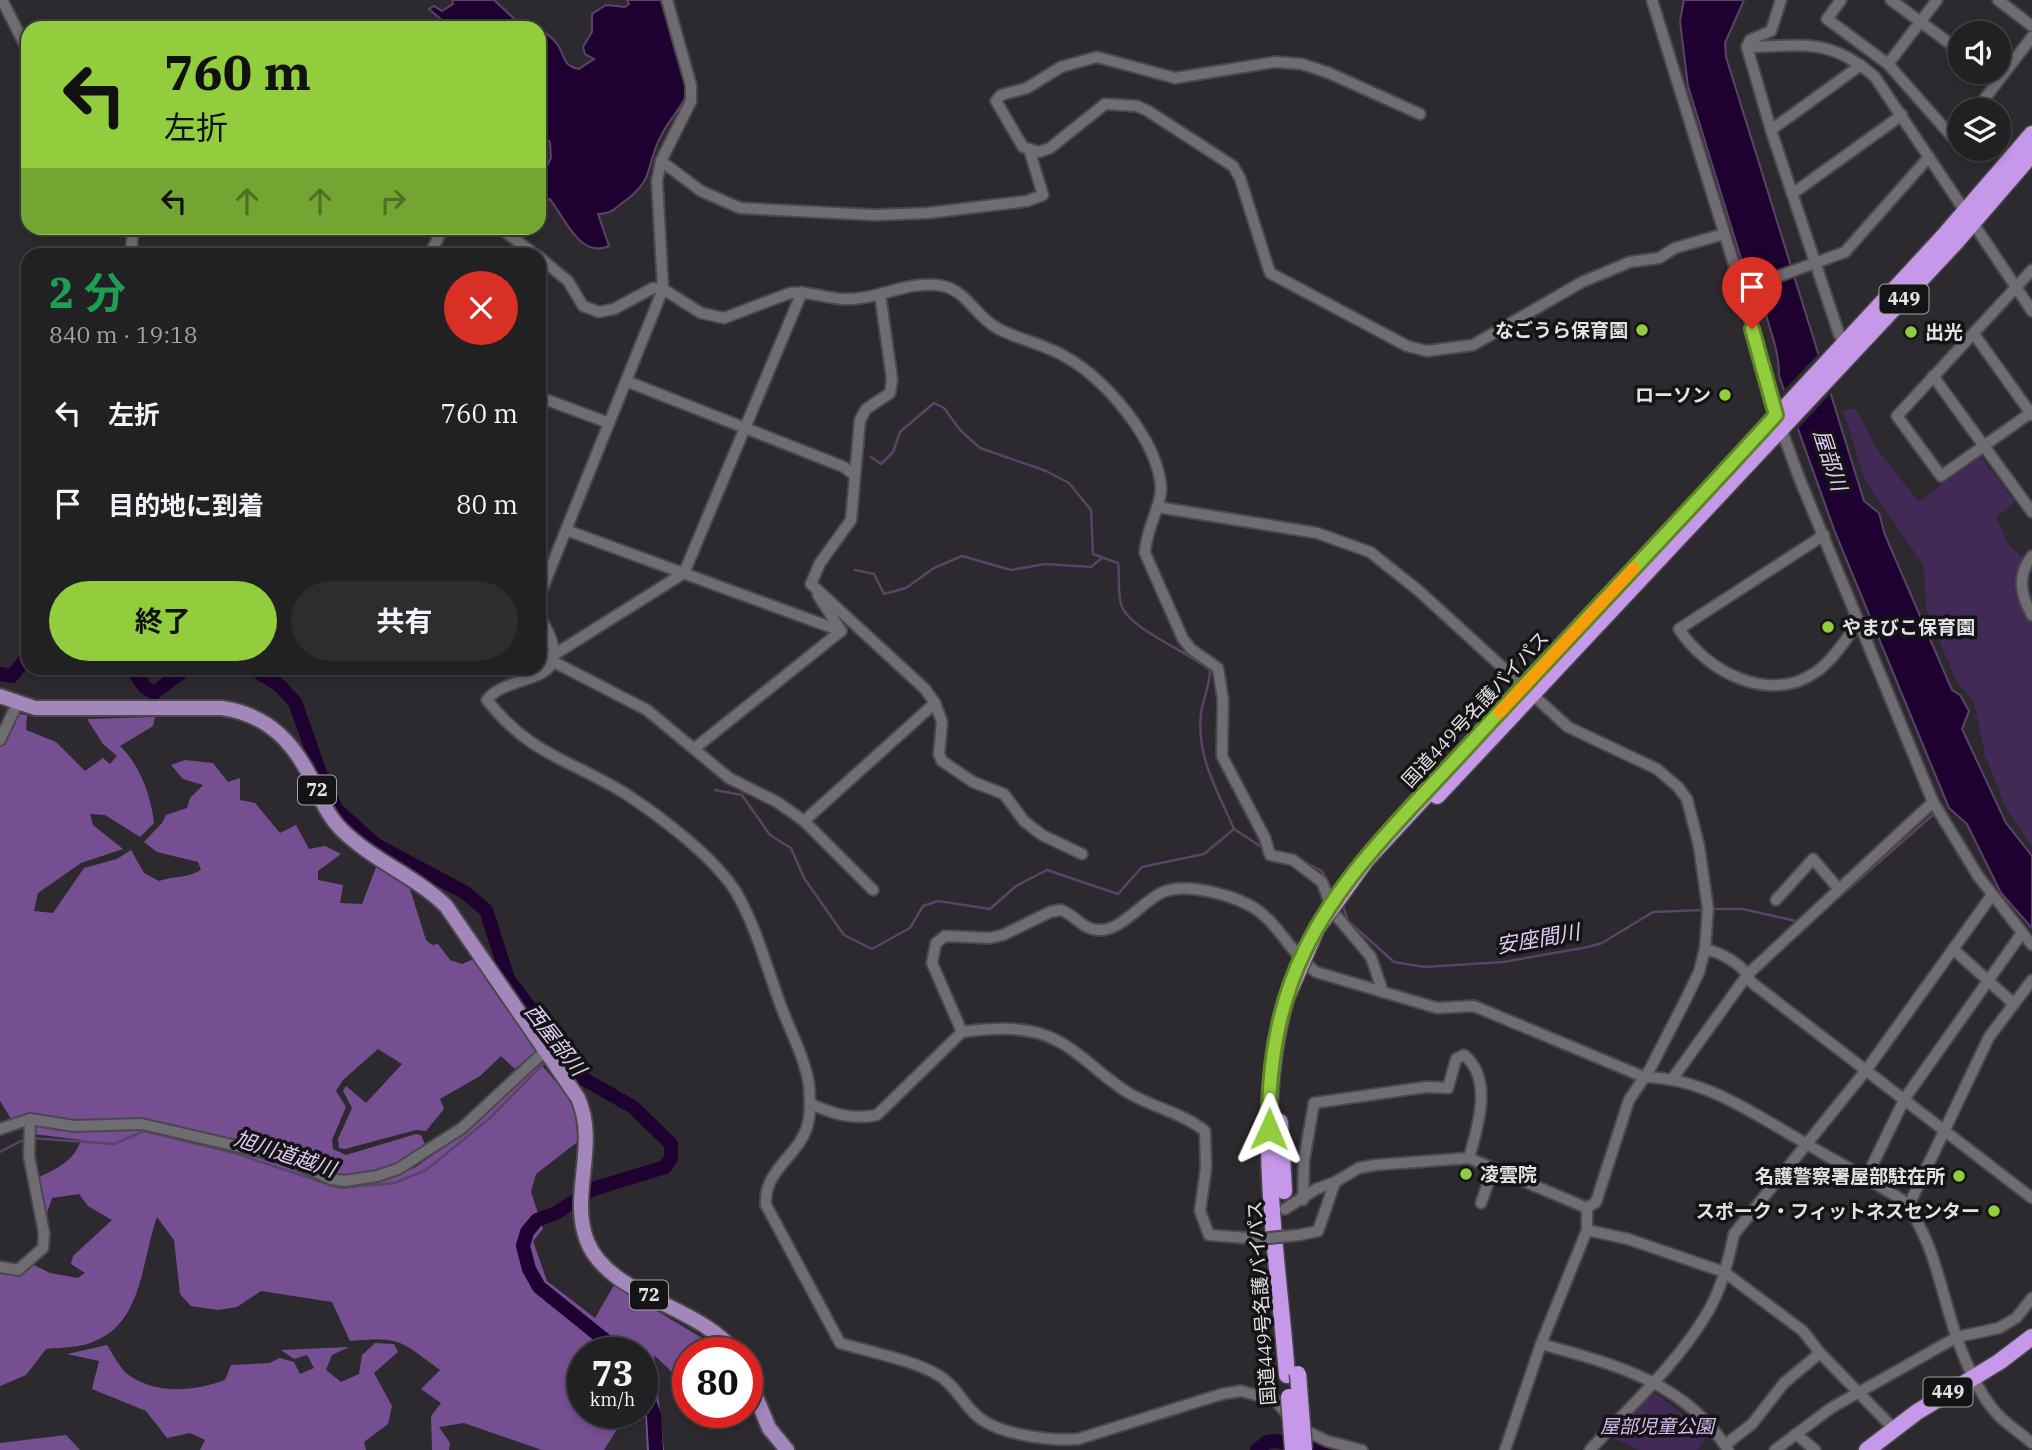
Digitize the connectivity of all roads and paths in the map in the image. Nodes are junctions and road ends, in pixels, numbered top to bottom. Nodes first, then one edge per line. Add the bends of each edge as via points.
1 (2, 0) edge
2 (667, 0) edge
3 (1652, 0) edge
4 (1782, 0) edge
5 (1841, 0) edge
6 (1891, 0) edge
7 (1937, 0) edge
8 (1998, 0) edge
9 (1920, 21) junction
10 (2032, 26) edge
11 (21, 37) edge
12 (2032, 37) edge
13 (1948, 42) edge
14 (1747, 47) junction
15 (1888, 64) junction
16 (2011, 64) edge
17 (1861, 65) junction
18 (1996, 84) edge
19 (1985, 98) edge
20 (1420, 114) dead end
21 (1902, 115) junction
22 (1770, 130) junction
23 (1948, 132) edge
24 (2032, 134) edge
25 (1029, 149) junction
26 (2032, 154) edge
27 (1929, 158) junction
28 (661, 161) junction
29 (1792, 194) junction
30 (1969, 219) junction
31 (1724, 234) junction
32 (509, 235) edge
33 (524, 248) edge
34 (1816, 264) junction
35 (546, 265) edge
36 (2032, 270) edge
37 (2015, 286) junction
38 (1741, 287) junction
39 (663, 289) junction
40 (802, 292) junction
41 (880, 294) junction
42 (2032, 311) edge
43 (1973, 334) junction
44 (1844, 342) junction
45 (1832, 365) junction
46 (1933, 376) junction
47 (626, 381) junction
48 (546, 400) edge
49 (2031, 413) edge
50 (1783, 418) junction
51 (609, 423) junction
52 (745, 428) junction
53 (1985, 447) junction
54 (853, 474) junction
55 (1157, 507) junction
56 (2032, 512) edge
57 (566, 530) junction
58 (1824, 535) junction
59 (2032, 556) edge
60 (684, 573) junction
61 (546, 580) edge
62 (811, 583) junction
63 (2032, 615) edge
64 (1861, 624) junction
65 (546, 632) edge
66 (841, 632) junction
67 (552, 658) junction
68 (546, 671) edge
69 (540, 675) edge
70 (1528, 691) junction
71 (0, 696) edge
72 (935, 703) junction
73 (17, 704) junction
74 (0, 740) edge
75 (695, 748) junction
76 (1934, 802) junction
77 (804, 821) junction
78 (1082, 855) dead end
79 (1838, 888) junction
80 (873, 890) dead end
81 (1992, 895) junction
82 (1776, 900) dead end
83 (2022, 933) junction
84 (2032, 945) edge
85 (1705, 949) junction
86 (1953, 950) junction
87 (1748, 974) junction
88 (2032, 980) edge
89 (1989, 981) junction
90 (1383, 992) junction
91 (1291, 1001) junction
92 (2014, 1004) junction
93 (961, 1032) junction
94 (550, 1056) junction
95 (1867, 1069) junction
96 (1644, 1077) junction
97 (1673, 1078) junction
98 (1905, 1098) junction
99 (811, 1104) junction
100 (30, 1119) junction
101 (0, 1129) edge
102 (1946, 1130) junction
103 (1808, 1145) junction
104 (1469, 1158) junction
105 (1493, 1169) junction
106 (1866, 1178) junction
107 (1335, 1182) junction
108 (2032, 1198) edge
109 (1303, 1200) junction
110 (1481, 1203) dead end
111 (1908, 1207) junction
112 (1587, 1208) junction
113 (1285, 1209) junction
114 (1587, 1230) junction
115 (0, 1267) edge
116 (1724, 1272) junction
117 (2032, 1298) edge
118 (716, 1337) edge
119 (1957, 1337) junction
120 (2032, 1337) edge
121 (1541, 1344) junction
122 (1820, 1353) junction
123 (1293, 1374) junction
124 (1975, 1377) junction
125 (1654, 1380) junction
126 (1858, 1393) junction
127 (763, 1414) edge
128 (1894, 1429) junction
129 (1796, 1434) junction
130 (2032, 1443) edge
131 (1726, 1448) edge
132 (787, 1450) edge
133 (1293, 1450) edge
134 (1304, 1450) edge
135 (1363, 1450) edge
136 (1505, 1450) edge
137 (1590, 1450) edge
138 (1775, 1450) edge
139 (1815, 1450) edge
140 (1867, 1450) edge

1 - 11 street
2 - 28 street via 691,101
3 - 31 street
4 - 14 street via 1771,31 1750,40
5 - 15 street via 1827,19
6 - 9 street
7 - 9 street
8 - 10 street
9 - 13 street
9 - 15 street
12 - 16 street
14 - 17 street via 1834,49
14 - 22 street
15 - 23 street
17 - 21 street
17 - 22 street
18 - 19 street
20 - 25 street via 1303,64 1275,62 1175,78 1097,57 1061,67 996,100 1013,132
21 - 27 street
21 - 29 street
22 - 29 street
24 - 30 highway, 国道449号名護バイパス / 449
25 - 28 street via 1042,195 1027,201 928,213 875,215 740,208 701,191
25 - 31 street via 1049,148 1105,104 1148,111 1233,166 1270,273 1407,346 1427,351 1473,345 1582,282 1630,262 1659,258 1675,248
26 - 30 highway, 国道449号名護バイパス / 449
27 - 30 street
27 - 34 street via 1845,252
28 - 39 street via 657,181
29 - 34 street
30 - 37 street
30 - 44 highway, 国道449号名護バイパス / 449
30 - 45 highway, 国道449号名護バイパス / 449
31 - 38 street
32 - 33 street
34 - 38 street
34 - 44 street
35 - 39 street via 568,281 589,310 614,309 653,288
36 - 37 street
37 - 42 street
37 - 43 street
38 - 50 street
39 - 40 street via 701,313 724,318
39 - 47 street
40 - 41 street via 844,299
40 - 52 street
41 - 54 street via 890,393 866,409 860,420
41 - 55 street via 916,285 944,286 964,297 996,328 1066,356 1092,375 1131,418 1149,450 1161,484
43 - 46 street
43 - 49 street
44 - 45 highway, 国道449号名護バイパス / 449
45 - 50 highway, 国道449号名護バイパス / 449
46 - 53 street
46 - 53 street via 1897,416 1941,477
47 - 51 street
47 - 52 street
48 - 51 street
49 - 53 street
50 - 58 street
50 - 70 highway, 国道449号名護バイパス / 449
51 - 57 street
52 - 54 street
52 - 60 street
53 - 56 street
54 - 62 street via 851,520
55 - 70 street via 1317,533 1370,552
55 - 90 street via 1144,554 1183,639 1217,668 1223,699 1222,756 1234,784 1270,855 1293,860 1322,882 1334,913 1371,957
57 - 60 street
57 - 61 street
58 - 64 street
58 - 64 street via 1679,629 1692,649 1709,662 1749,681 1782,685 1817,671
59 - 63 street via 2021,578
60 - 66 street
60 - 67 street
62 - 66 street
62 - 72 street
64 - 76 street
65 - 67 street
66 - 75 street
67 - 68 street
67 - 75 street via 647,710
69 - 99 street via 494,692 487,700 515,733 627,795 726,879 744,908 801,1059
70 - 85 street via 1575,732 1657,769 1687,799 1708,909
70 - 91 highway, 国道449号名護バイパス / 449 via 1371,862 1327,931
71 - 73 main road, 72
72 - 77 street
72 - 78 street via 942,722 942,761 974,782 1004,794 1024,821
73 - 74 street
73 - 94 main road, 72 via 52,709 222,708 267,722 292,745 340,829 446,906
75 - 77 street via 729,778
76 - 79 street
76 - 81 street
77 - 80 street
79 - 82 street via 1813,859
79 - 87 street
81 - 83 street
81 - 86 street
83 - 84 street
83 - 89 street
85 - 87 street via 1720,953
85 - 96 street via 1690,992
86 - 89 street
86 - 95 street
87 - 95 street via 1751,982
87 - 97 street
88 - 92 street
89 - 92 street
89 - 98 street
90 - 93 street via 1316,972 1302,962 1270,920 1243,902 1172,889 1100,931 1087,928 1061,910 990,938 946,936 936,943 932,963
90 - 96 street via 1437,1008 1474,1006
91 - 113 highway, 国道449号名護バイパス / 449 via 1279,1094
91 - 123 highway, 国道449号名護バイパス / 449 via 1275,1044 1269,1109
92 - 102 street via 1989,1037
93 - 99 street via 877,1115 860,1119
93 - 107 street, bridge via 1014,1029 1058,1041 1128,1093 1205,1131 1200,1211 1209,1235 1259,1239 1318,1231
94 - 100 street via 519,1073 486,1108 398,1169 345,1181 279,1156 142,1124 74,1126
94 - 118 main road, 72 via 578,1098 585,1120 586,1241 606,1267
95 - 98 street
95 - 103 street
96 - 97 street
96 - 112 street via 1629,1100 1596,1202
97 - 103 street via 1697,1085
98 - 102 street
98 - 106 street
99 - 135 street via 807,1128 769,1183 766,1205 840,1343 935,1373 987,1423 1027,1436 1078,1439 1241,1391 1275,1400 1298,1427 1327,1441
100 - 101 street
100 - 115 street via 43,1248 19,1270
102 - 108 street
102 - 111 street
103 - 106 street
103 - 116 street via 1734,1234
104 - 105 street
104 - 107 street via 1375,1165
104 - 109 street via 1482,1102 1464,1055 1456,1059 1448,1088 1314,1103 1304,1160
105 - 110 street
105 - 112 street
106 - 111 street
107 - 109 street
109 - 113 street
111 - 119 street via 1931,1252
112 - 114 street
113 - 123 highway, 国道449号名護バイパス / 449
114 - 116 street
114 - 121 street
116 - 122 street via 1803,1331
116 - 125 street via 1706,1315
117 - 119 street via 2016,1318 1999,1328
119 - 124 street
119 - 126 street
120 - 124 highway, 449
121 - 125 street
121 - 136 street
122 - 126 street
122 - 131 street via 1784,1383
123 - 133 highway, 国道449号名護バイパス / 449, bridge
123 - 134 highway, 国道449号名護バイパス / 449, bridge
124 - 128 highway, 449
124 - 130 street via 2000,1415
125 - 131 street via 1714,1431
125 - 137 street
126 - 128 street
126 - 129 street
127 - 132 main road
128 - 140 highway, 449
129 - 138 street
129 - 139 street

